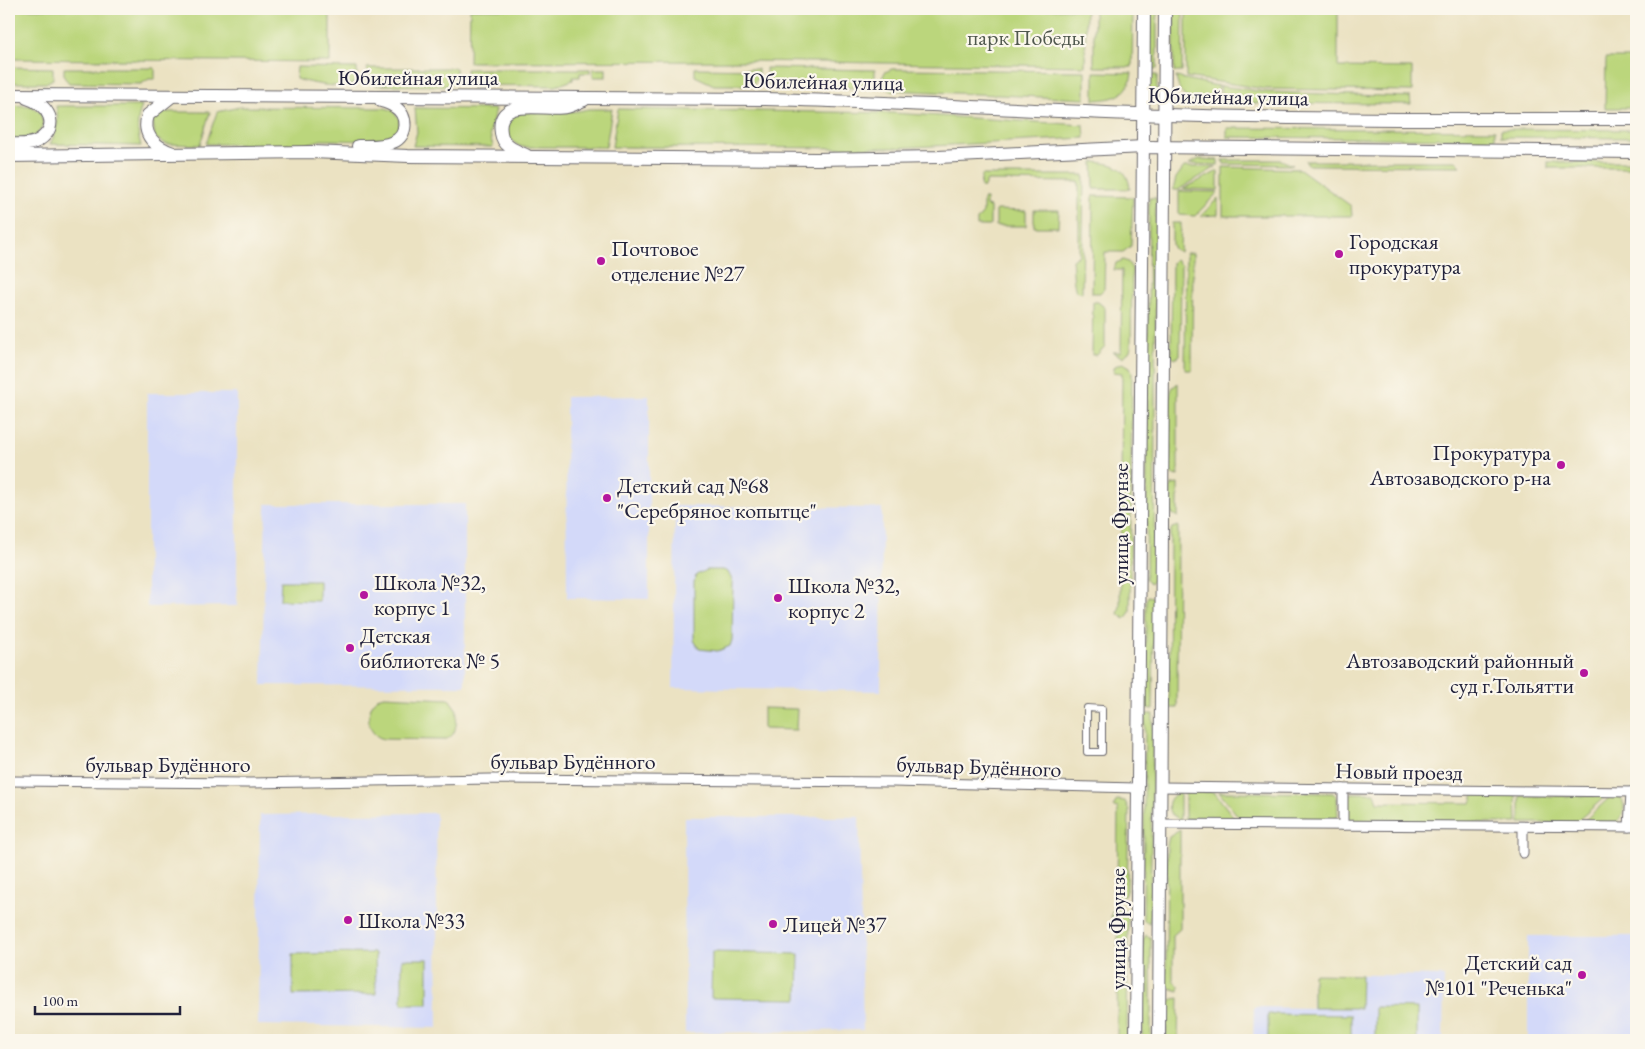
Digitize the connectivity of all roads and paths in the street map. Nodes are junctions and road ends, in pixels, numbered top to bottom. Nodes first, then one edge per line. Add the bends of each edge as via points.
1 (1144, 9) edge
2 (1166, 9) edge
3 (11, 95) edge
4 (172, 96) junction
5 (591, 97) junction
6 (375, 98) junction
7 (1143, 114) junction
8 (1165, 115) junction
9 (1636, 120) edge
10 (9, 144) edge
11 (1144, 147) junction
12 (1164, 148) junction
13 (312, 152) junction
14 (1636, 152) edge
15 (179, 155) junction
16 (9, 156) edge
17 (529, 157) junction
18 (1140, 591) junction
19 (1161, 592) junction
20 (1102, 709) joint
21 (9, 782) edge
22 (1160, 787) junction
23 (1137, 788) junction
24 (1343, 789) junction
25 (1633, 792) edge
26 (1160, 824) junction
27 (1343, 825) junction
28 (1523, 826) junction
29 (1633, 827) edge
30 (1523, 853) dead end
31 (1137, 927) junction
32 (1160, 927) junction
33 (1136, 1040) edge
34 (1159, 1040) edge

1 - 7 main road, улица Фрунзе
2 - 8 main road, улица Фрунзе
3 - 4 main road, Юбилейная улица
3 - 10 main road via 44,105 50,115 50,125 40,140 30,144
4 - 6 main road, Юбилейная улица
4 - 15 main road via 148,115 146,128 153,143
5 - 6 main road, Юбилейная улица
5 - 7 main road, Юбилейная улица via 879,101
5 - 17 main road via 566,107 515,107 505,114 501,122 502,139
6 - 13 main road via 396,107 402,114 405,126 400,138 385,145 333,146
7 - 8 main road, Юбилейная улица
7 - 11 main road, улица Фрунзе
8 - 9 main road, Юбилейная улица
8 - 12 main road, улица Фрунзе
11 - 12 main road
11 - 17 main road via 816,159
11 - 18 main road, улица Фрунзе
12 - 14 main road
12 - 19 main road, улица Фрунзе
13 - 15 main road
13 - 17 main road
15 - 16 main road
18 - 19 main road
18 - 23 main road, улица Фрунзе
19 - 22 main road, улица Фрунзе
20 - 20 street via 1087,708 1087,752 1102,752
21 - 23 street, бульвар Будённого via 491,779
22 - 24 street, Новый проезд
22 - 26 main road, улица Фрунзе
23 - 31 main road, улица Фрунзе
24 - 25 street, Новый проезд
24 - 27 street
25 - 29 street
26 - 27 street
26 - 32 main road, улица Фрунзе
27 - 28 street
28 - 29 street
28 - 30 street
31 - 32 main road
31 - 33 main road, улица Фрунзе
32 - 34 main road, улица Фрунзе

